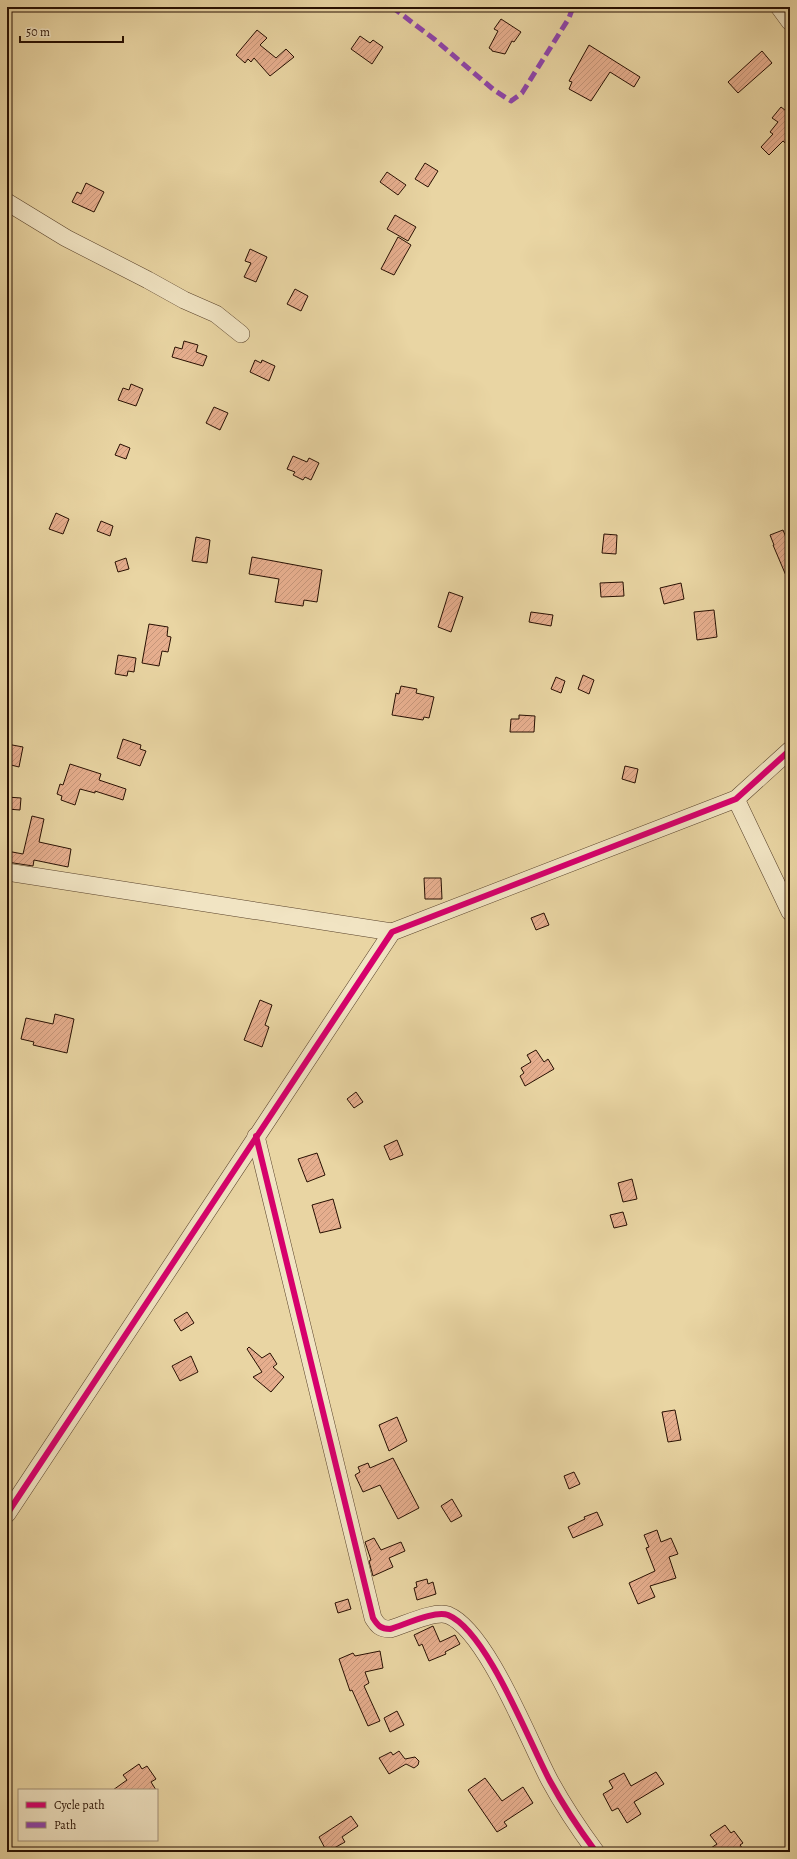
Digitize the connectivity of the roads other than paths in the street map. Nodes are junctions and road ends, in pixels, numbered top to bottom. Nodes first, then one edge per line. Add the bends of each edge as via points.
1 (779, 7) edge
2 (790, 22) edge
3 (7, 202) edge
4 (241, 334) dead end
5 (790, 750) edge
6 (736, 799) junction
7 (7, 872) edge
8 (790, 912) edge
9 (392, 932) junction
10 (256, 1136) junction
11 (7, 1514) edge
12 (596, 1852) edge

1 - 2 street
3 - 4 street via 66,238 216,314
5 - 6 street
6 - 8 street
6 - 9 street
7 - 9 street
9 - 10 street
10 - 11 street
10 - 12 street via 374,1618 382,1629 390,1629 437,1614 447,1614 467,1628 502,1682 550,1781

